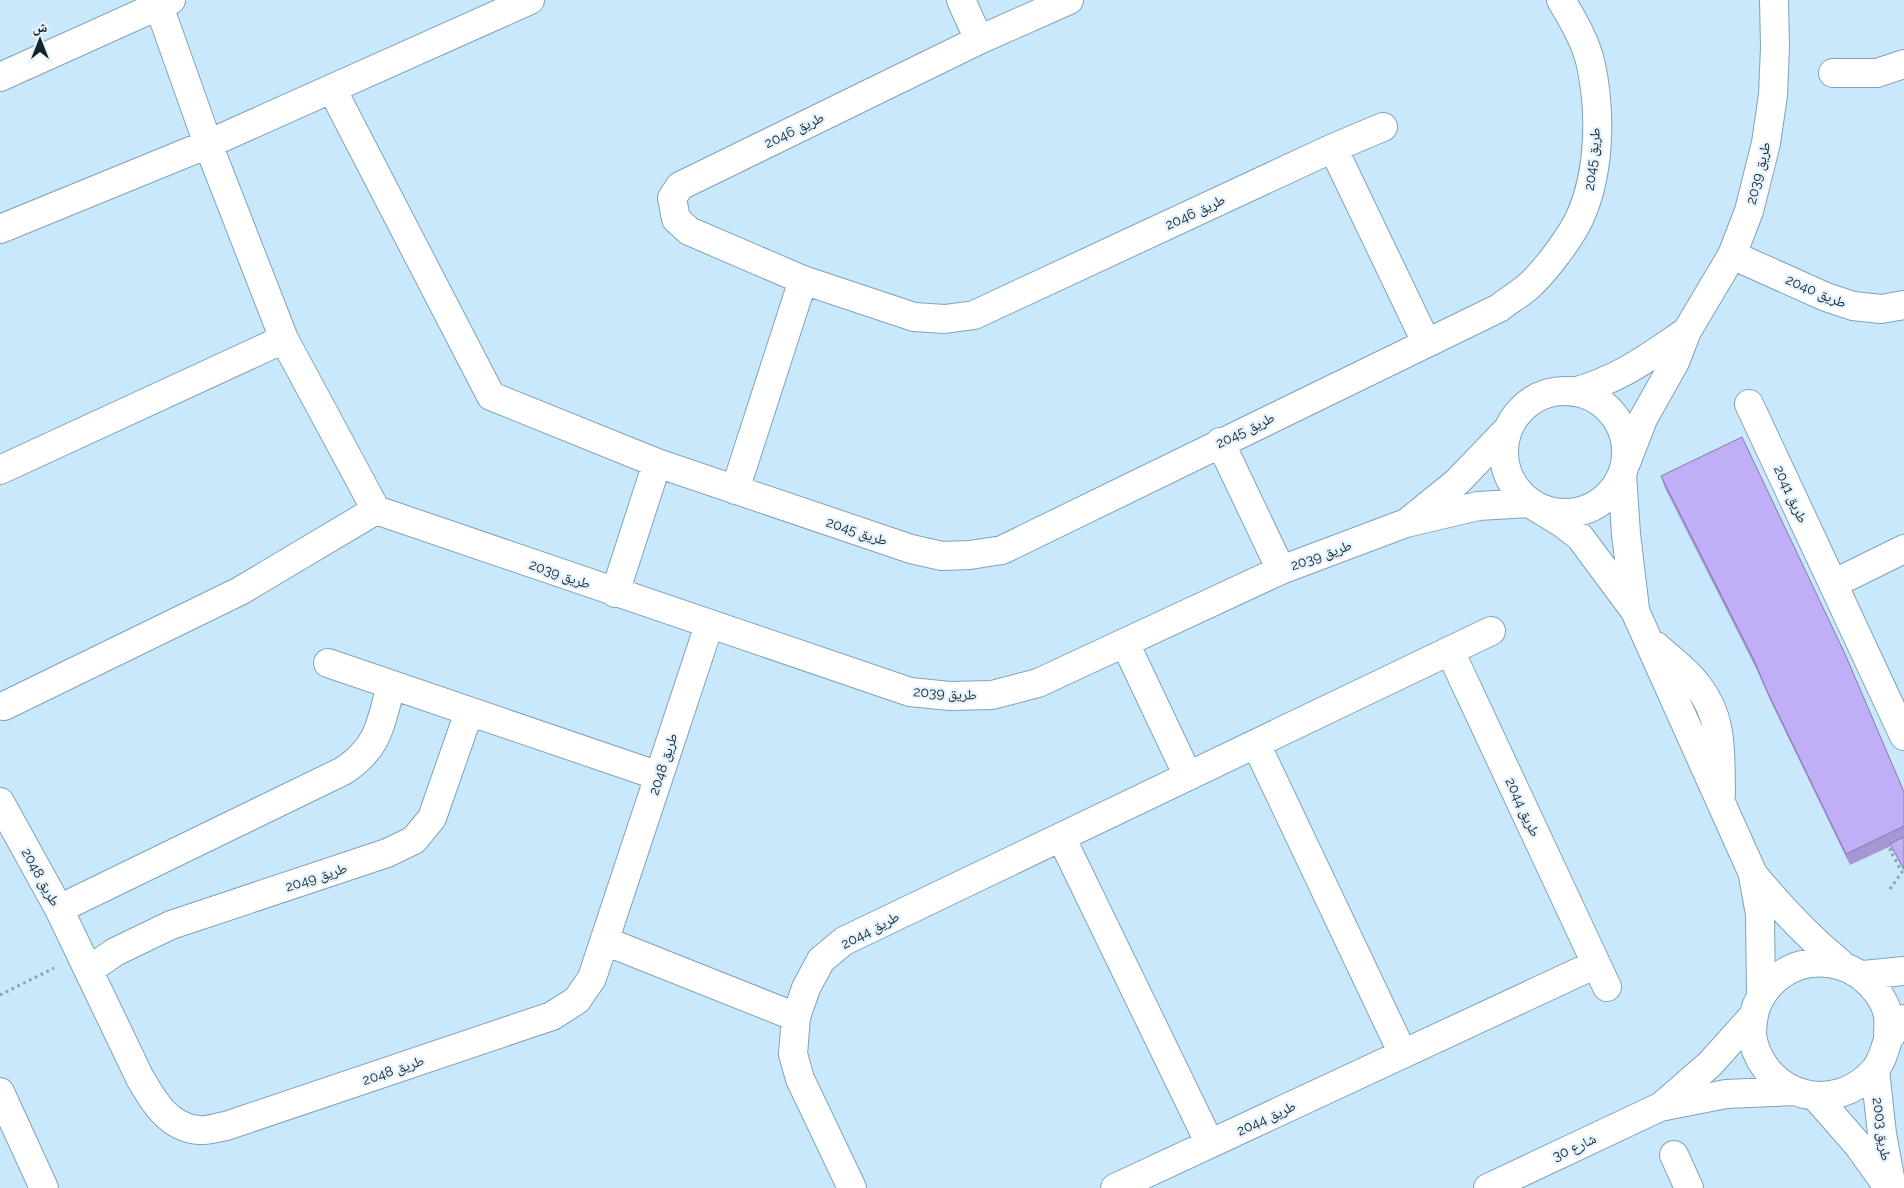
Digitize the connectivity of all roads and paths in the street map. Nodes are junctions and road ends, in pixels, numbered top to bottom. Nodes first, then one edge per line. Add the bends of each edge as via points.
1 (530, 0) edge
2 (961, 0) edge
3 (1069, 0) edge
4 (1561, 0) edge
5 (1774, 0) edge
6 (165, 3) edge
7 (979, 40) junction
8 (1904, 64) edge
9 (1834, 73) dead end
10 (0, 78) edge
11 (332, 89) junction
12 (1383, 126) dead end
13 (208, 144) junction
14 (1333, 148) junction
15 (0, 229) edge
16 (1732, 254) junction
17 (803, 280) junction
18 (1904, 305) edge
19 (1687, 331) junction
20 (284, 339) junction
21 (1426, 342) junction
22 (1574, 392) junction
23 (1749, 404) dead end
24 (1508, 429) junction
25 (1220, 442) junction
26 (657, 463) junction
27 (1624, 468) junction
28 (0, 470) edge
29 (735, 490) junction
30 (1529, 503) junction
31 (376, 510) junction
32 (1406, 524) junction
33 (1904, 549) edge
34 (1281, 570) junction
35 (1834, 584) junction
36 (615, 593) junction
37 (1635, 611) junction
38 (709, 625) junction
39 (1491, 631) dead end
40 (1125, 643) junction
41 (1450, 650) junction
42 (328, 663) dead end
43 (391, 685) junction
44 (4, 706) dead end
45 (469, 712) junction
46 (1904, 736) edge
47 (1256, 744) junction
48 (660, 776) junction
49 (1188, 776) junction
50 (0, 802) edge
51 (1062, 837) junction
52 (1897, 846) edge
53 (1753, 874) junction
54 (1903, 874) edge
55 (1890, 889) dead end
56 (59, 909) junction
57 (605, 941) junction
58 (85, 962) junction
59 (1851, 969) junction
60 (1904, 971) edge
61 (0, 995) edge
62 (1757, 1005) junction
63 (796, 1017) junction
64 (1896, 1029) edge
65 (1403, 1054) junction
66 (1875, 1070) junction
67 (0, 1092) edge
68 (1805, 1094) junction
69 (1660, 1107) junction
70 (9, 1134) edge
71 (1210, 1144) junction
72 (1674, 1156) dead end
73 (44, 1188) edge
74 (852, 1188) edge
75 (1115, 1188) edge
76 (1488, 1188) edge
77 (1689, 1188) edge
78 (1888, 1188) edge
79 (1892, 1188) edge

1 - 11 street
2 - 7 street
3 - 7 street, طريق 2046
4 - 21 street, طريق 2045 via 1575,22 1591,64 1596,101 1592,185 1581,216 1530,285 1499,308
5 - 16 street, طريق 2039 via 1776,47 1766,144 1749,211
6 - 10 street
6 - 13 street
7 - 17 street, طريق 2046 via 680,186 672,198 676,219 689,231
8 - 9 street via 1877,73
11 - 13 street
11 - 26 street, طريق 2045 via 491,396
12 - 14 street, طريق 2046
13 - 15 street
13 - 20 street
14 - 17 street, طريق 2046 via 974,315 945,319 914,317
14 - 21 street
16 - 18 street, طريق 2040 via 1852,306 1881,308
16 - 19 street, طريق 2039
17 - 29 street
19 - 22 street, طريق 2039 via 1621,375
19 - 27 street, طريق 2039 via 1675,362 1643,419
20 - 28 street
20 - 31 street
21 - 25 street, طريق 2045
22 - 24 street via 1546,394 1530,402
22 - 27 street via 1596,400 1610,410 1620,425 1626,441
23 - 35 street, طريق 2041
24 - 30 street via 1505,463 1510,480
24 - 32 street, طريق 2039 via 1457,482
25 - 29 street, طريق 2045 via 1002,550 970,555 942,556 911,549
25 - 34 street
26 - 29 street, طريق 2045
26 - 36 street
27 - 30 street via 1609,495 1581,511 1549,511
27 - 37 street via 1626,534
30 - 32 street, طريق 2039 via 1478,506
30 - 37 street via 1580,537
31 - 36 street, طريق 2039
31 - 44 street via 240,591
32 - 34 street, طريق 2039
33 - 35 street
34 - 40 street, طريق 2039
35 - 46 street, طريق 2041
36 - 38 street, طريق 2039
37 - 53 street
38 - 40 street, طريق 2039 via 910,692 950,696 992,695 1038,683
38 - 48 street, طريق 2048
39 - 41 street, طريق 2044
40 - 49 street
41 - 47 street, طريق 2044
41 - 65 street, طريق 2044 via 1601,976
42 - 43 street
43 - 45 street
43 - 56 street via 380,730 371,747 343,771
45 - 48 street
45 - 58 street, طريق 2049 via 432,818 414,840 387,853 171,925 122,949
47 - 49 street, طريق 2044
47 - 65 street
48 - 57 street, طريق 2048
49 - 51 street, طريق 2044
50 - 56 street, طريق 2048
51 - 63 street, طريق 2044 via 844,941 822,960 806,988
51 - 71 street
52 - 54 path via 1890,850
53 - 59 street via 1802,930
53 - 62 street via 1760,914
54 - 55 path
56 - 58 street, طريق 2048
57 - 58 street, طريق 2048 via 592,978 577,1000 552,1016 226,1126 198,1130 172,1122 153,1101
57 - 63 street
58 - 61 path
59 - 60 street
59 - 62 street via 1817,961 1795,966 1776,977
59 - 64 street via 1878,992
62 - 68 street via 1753,1039 1760,1060 1774,1079
62 - 69 street, شارع 30 via 1710,1064
63 - 74 street, طريق 2044 via 793,1054 800,1079
64 - 66 street
65 - 71 street, طريق 2044
66 - 68 street via 1858,1085 1845,1091
66 - 79 street, طريق 2003
67 - 70 street
68 - 69 street, شارع 30 via 1726,1094
68 - 78 street, طريق 2003 via 1858,1145
69 - 76 street, شارع 30
70 - 73 street
71 - 75 street, طريق 2044
72 - 77 street

